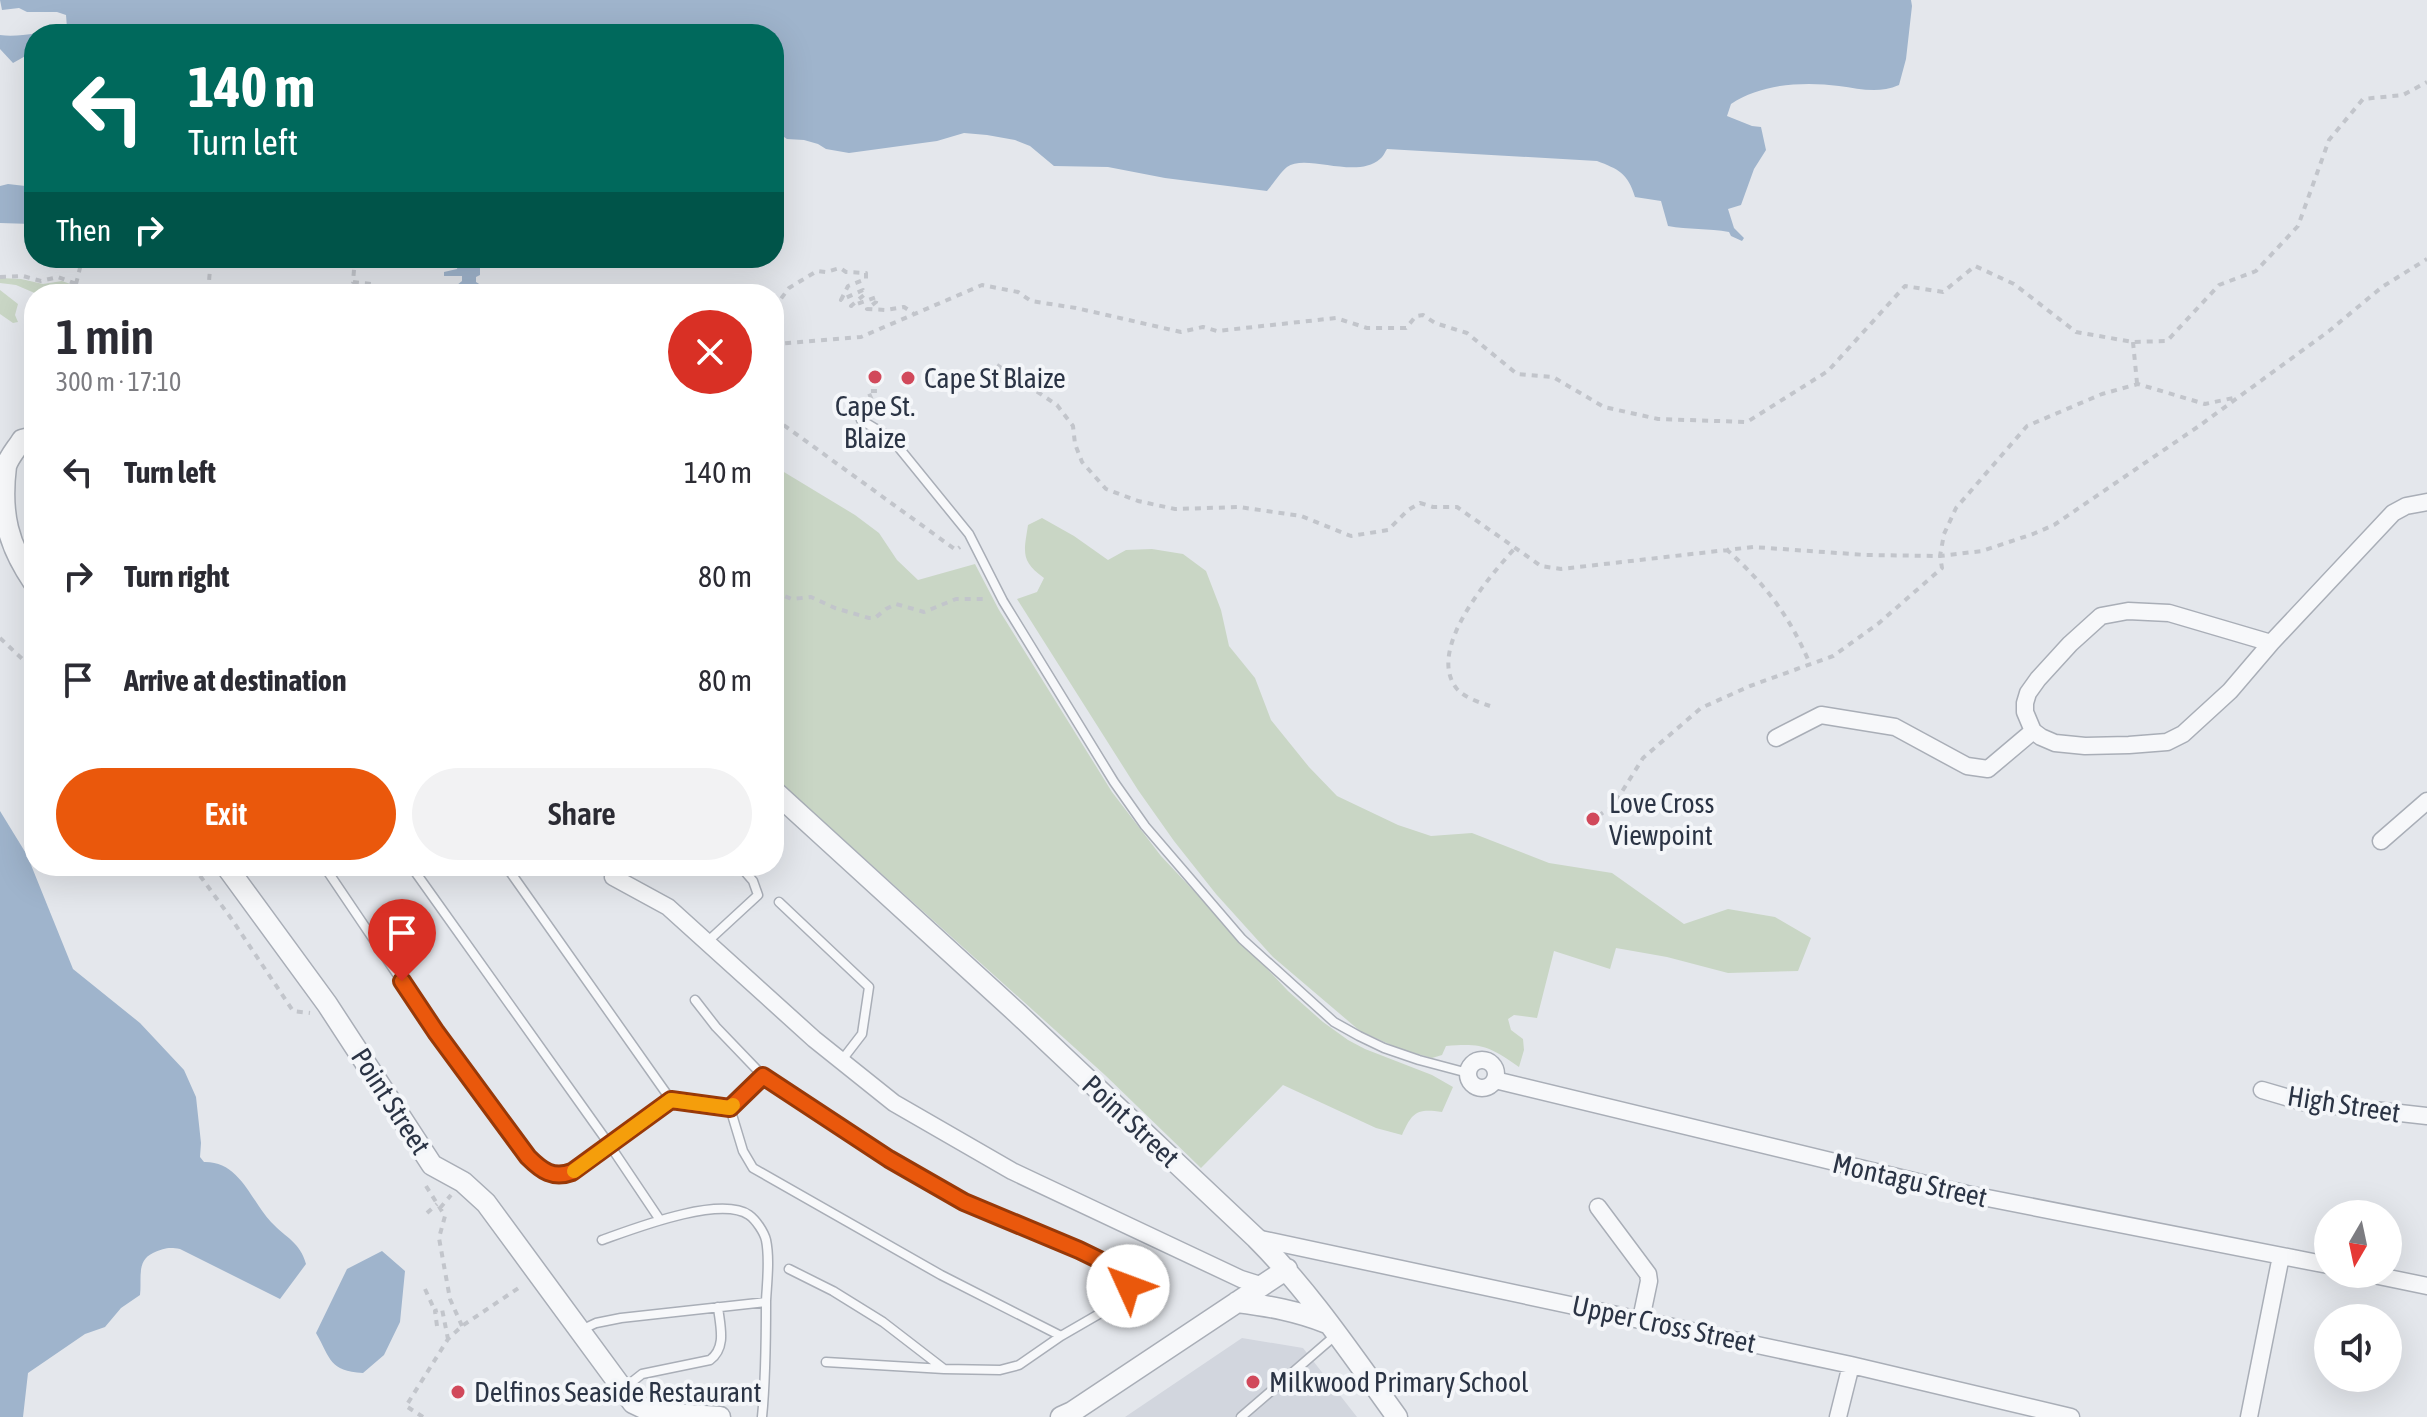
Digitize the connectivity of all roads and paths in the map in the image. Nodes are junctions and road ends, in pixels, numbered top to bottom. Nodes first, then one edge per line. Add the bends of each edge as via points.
1 (2427, 82) edge
2 (2427, 259) edge
3 (80, 268) edge
4 (354, 268) edge
5 (0, 277) edge
6 (75, 284) joint
7 (372, 284) edge
8 (784, 295) edge
9 (913, 313) junction
10 (2133, 342) junction
11 (784, 343) edge
12 (997, 365) dead end
13 (2138, 384) junction
14 (880, 391) dead end
15 (2243, 393) junction
16 (862, 417) joint
17 (784, 425) edge
18 (24, 440) edge
19 (2427, 502) edge
20 (971, 537) junction
21 (1515, 548) junction
22 (1726, 549) junction
23 (1940, 556) junction
24 (24, 568) edge
25 (784, 596) edge
26 (1003, 601) junction
27 (0, 638) edge
28 (2271, 643) junction
29 (24, 661) edge
30 (1810, 664) junction
31 (1490, 706) dead end
32 (2033, 731) junction
33 (1776, 738) dead end
34 (784, 800) edge
35 (2427, 801) edge
36 (1598, 816) dead end
37 (2381, 841) dead end
38 (200, 876) edge
39 (233, 876) edge
40 (331, 876) edge
41 (418, 876) edge
42 (513, 876) edge
43 (749, 876) edge
44 (613, 877) dead end
45 (779, 902) dead end
46 (706, 942) junction
47 (695, 1000) dead end
48 (315, 1014) dead end
49 (841, 1061) junction
50 (1468, 1073) joint
51 (763, 1076) junction
52 (2262, 1090) dead end
53 (671, 1100) junction
54 (730, 1108) junction
55 (2427, 1116) edge
56 (609, 1144) junction
57 (423, 1181) dead end
58 (437, 1204) junction
59 (1598, 1207) dead end
60 (427, 1213) dead end
61 (660, 1220) junction
62 (1256, 1238) junction
63 (602, 1240) dead end
64 (2281, 1256) junction
65 (2314, 1262) edge
66 (789, 1269) dead end
67 (1287, 1269) junction
68 (2402, 1281) edge
69 (1260, 1285) junction
70 (2427, 1286) edge
71 (520, 1287) dead end
72 (425, 1289) dead end
73 (766, 1302) junction
74 (1237, 1302) junction
75 (718, 1307) junction
76 (435, 1311) junction
77 (1303, 1313) junction
78 (1641, 1319) junction
79 (437, 1326) dead end
80 (462, 1326) junction
81 (1334, 1329) junction
82 (581, 1330) junction
83 (1061, 1336) junction
84 (448, 1339) junction
85 (826, 1362) dead end
86 (1851, 1365) junction
87 (944, 1369) junction
88 (622, 1389) junction
89 (423, 1417) edge
90 (720, 1417) edge
91 (762, 1417) edge
92 (1061, 1417) edge
93 (1241, 1417) edge
94 (1397, 1417) edge
95 (1838, 1417) edge
96 (2071, 1417) edge
97 (2249, 1417) edge

1 - 10 path via 2403,95 2363,99 2329,140 2298,226 2256,271 2219,285 2167,341
2 - 15 path
3 - 6 path
4 - 7 path via 353,282
5 - 6 path via 58,277
8 - 9 path via 817,271 840,268 866,273 866,279 848,286 841,300 863,290 851,306 877,297 867,309 904,307
9 - 10 path via 982,285 1018,292 1031,301 1181,332 1336,318 1367,328 1406,328 1423,315 1467,333 1517,374 1553,377 1604,407 1658,419 1747,422 1828,371 1905,286 1943,292 1975,266 2014,284 2076,332
9 - 11 path via 861,337
10 - 13 path
12 - 21 path via 1057,405 1073,426 1082,462 1106,489 1138,501 1175,509 1239,507 1301,516 1351,536 1388,530 1420,503 1457,507
13 - 15 path via 2205,404
13 - 23 path via 2027,426 1956,508
14 - 16 path via 868,391 873,410
15 - 23 path via 2054,525 1982,551
16 - 20 lane via 891,438
17 - 20 path via 956,550
18 - 24 street via 6,464 0,497 4,532
19 - 28 street via 2393,513
20 - 26 lane
21 - 22 path via 1541,566 1561,569
21 - 31 path via 1475,598 1448,653 1455,687
22 - 23 path
22 - 30 path via 1774,598
23 - 30 path via 1942,568 1879,623 1833,656
25 - 26 path via 811,597 869,618 896,604 924,612 956,599
26 - 50 lane via 1114,782 1242,939 1334,1022 1384,1048
27 - 29 path
28 - 32 street via 2230,691 2167,742 2085,746 2055,743
28 - 32 street via 2169,613 2101,616 2028,693 2025,712
30 - 36 path via 1701,708 1643,758 1613,806
32 - 33 street via 1988,769 1967,766 1895,727 1821,715
34 - 62 street, Point Street
35 - 37 street
38 - 48 path via 293,1011
39 - 82 street, Point Street via 327,1004 432,1165 486,1203
40 - 56 lane via 436,1032 539,1168 564,1175
41 - 56 lane
42 - 53 lane
43 - 46 lane via 758,895
44 - 46 street via 668,907
45 - 49 lane via 869,987 862,1034
46 - 49 street
47 - 51 lane
49 - 69 street via 894,1103 1012,1171
50 - 64 street, Montagu Street via 1473,1062 1486,1059 1495,1067 1495,1080 1967,1194
51 - 54 lane
51 - 83 lane via 964,1202 1079,1250 1127,1277 1125,1299
52 - 55 street, High Street via 2303,1102
53 - 54 lane
53 - 56 lane
54 - 83 lane via 753,1168
56 - 61 lane
57 - 58 path
58 - 60 path
58 - 80 path via 445,1216 439,1238 450,1299
59 - 78 street via 1648,1274
61 - 63 lane
61 - 73 lane via 722,1209 749,1215 766,1239
62 - 67 street, Point Street
62 - 78 street, Upper Cross Street
64 - 65 street, Montagu Street
64 - 97 street
66 - 87 lane via 883,1322
67 - 69 street
67 - 81 street, Point Street
68 - 70 street
69 - 74 street
69 - 77 street
71 - 80 path
72 - 76 path
73 - 75 lane
73 - 91 lane
74 - 77 street
74 - 92 street
75 - 82 lane via 621,1318
75 - 88 lane via 722,1344 715,1356 642,1374
76 - 79 path
76 - 84 path via 442,1309
77 - 81 street
78 - 86 street, Upper Cross Street
80 - 84 path
81 - 93 lane
81 - 94 street, Point Street
82 - 88 street, Point Street
83 - 87 lane via 1019,1365
84 - 89 path via 406,1406
85 - 87 lane
86 - 95 street
86 - 96 street, Upper Cross Street
88 - 90 street, Point Street via 633,1403 654,1413

